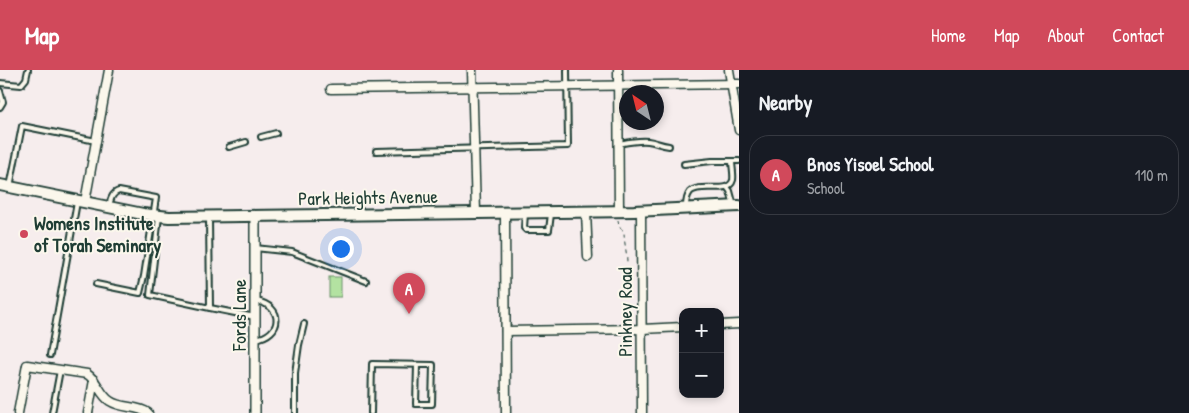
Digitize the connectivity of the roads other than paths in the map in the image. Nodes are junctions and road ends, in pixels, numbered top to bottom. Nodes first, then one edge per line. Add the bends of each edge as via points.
1 (28, 70) edge
2 (109, 70) edge
3 (472, 70) edge
4 (567, 70) edge
5 (618, 70) edge
6 (728, 70) edge
7 (0, 83) edge
8 (735, 84) edge
9 (618, 85) junction
10 (567, 86) junction
11 (472, 88) junction
12 (332, 89) dead end
13 (0, 91) edge
14 (0, 107) edge
15 (739, 130) edge
16 (276, 133) dead end
17 (261, 137) dead end
18 (96, 141) junction
19 (246, 142) dead end
20 (619, 144) junction
21 (669, 146) dead end
22 (229, 147) dead end
23 (473, 149) junction
24 (376, 151) dead end
25 (732, 161) junction
26 (739, 161) edge
27 (684, 164) dead end
28 (5, 186) edge
29 (727, 187) junction
30 (81, 201) junction
31 (736, 206) edge
32 (109, 207) junction
33 (685, 209) junction
34 (641, 211) junction
35 (586, 212) junction
36 (476, 213) junction
37 (504, 213) junction
38 (525, 213) junction
39 (551, 213) junction
40 (619, 215) junction
41 (156, 216) junction
42 (209, 216) junction
43 (255, 216) junction
44 (255, 248) junction
45 (588, 257) dead end
46 (366, 281) dead end
47 (96, 284) dead end
48 (255, 301) junction
49 (210, 308) junction
50 (255, 317) junction
51 (304, 324) dead end
52 (739, 324) edge
53 (724, 325) edge
54 (679, 327) edge
55 (642, 330) junction
56 (506, 331) junction
57 (255, 339) junction
58 (50, 355) dead end
59 (417, 365) junction
60 (60, 370) junction
61 (94, 380) junction
62 (18, 413) edge
63 (52, 413) edge
64 (88, 413) edge
65 (148, 413) edge
66 (255, 413) edge
67 (295, 413) edge
68 (371, 413) edge
69 (506, 413) edge
70 (642, 413) edge

1 - 7 lane via 21,85
2 - 18 street
3 - 11 street
4 - 10 lane
5 - 9 street
6 - 8 street
8 - 9 street
8 - 15 street
9 - 10 street
9 - 20 street
10 - 11 street
10 - 23 lane via 568,146
11 - 12 street
11 - 23 street
13 - 14 lane via 3,102
16 - 17 lane
18 - 28 lane via 22,126
18 - 30 street
19 - 22 lane
20 - 21 lane via 640,140
20 - 40 street
23 - 24 lane
23 - 36 street
25 - 26 lane
25 - 27 lane
25 - 29 lane via 734,179
28 - 30 main road, Park Heights Avenue
29 - 31 lane
29 - 33 lane via 696,188 687,197
30 - 32 main road, Park Heights Avenue
30 - 58 lane
31 - 33 main road, Park Heights Avenue
32 - 41 main road, Park Heights Avenue
32 - 41 lane via 112,196 119,191 156,198
33 - 34 main road, Park Heights Avenue
34 - 40 main road, Park Heights Avenue
34 - 55 street, Pinkney Road
35 - 39 main road, Park Heights Avenue
35 - 40 main road, Park Heights Avenue
35 - 45 street
36 - 37 main road, Park Heights Avenue
36 - 43 main road, Park Heights Avenue
37 - 38 main road, Park Heights Avenue
37 - 56 street
38 - 39 main road, Park Heights Avenue
38 - 39 lane via 526,230 549,230
41 - 42 main road, Park Heights Avenue
41 - 47 lane via 140,293
41 - 49 lane via 150,295
42 - 43 main road, Park Heights Avenue
42 - 49 lane
43 - 44 street, Fords Lane
44 - 46 lane via 292,252
44 - 48 street, Fords Lane
48 - 50 street, Fords Lane
48 - 57 lane via 268,304 274,311 276,325 264,338
49 - 50 lane
50 - 57 street, Fords Lane
51 - 67 lane via 295,373
52 - 53 street
54 - 55 street
55 - 56 street
55 - 70 street, Pinkney Road
56 - 69 street
57 - 66 street, Fords Lane
59 - 59 lane via 433,365 432,404 416,404
59 - 68 lane via 372,364
60 - 61 street via 84,373
60 - 62 street via 27,365
60 - 63 lane
61 - 64 street
61 - 65 street via 102,395 112,402

